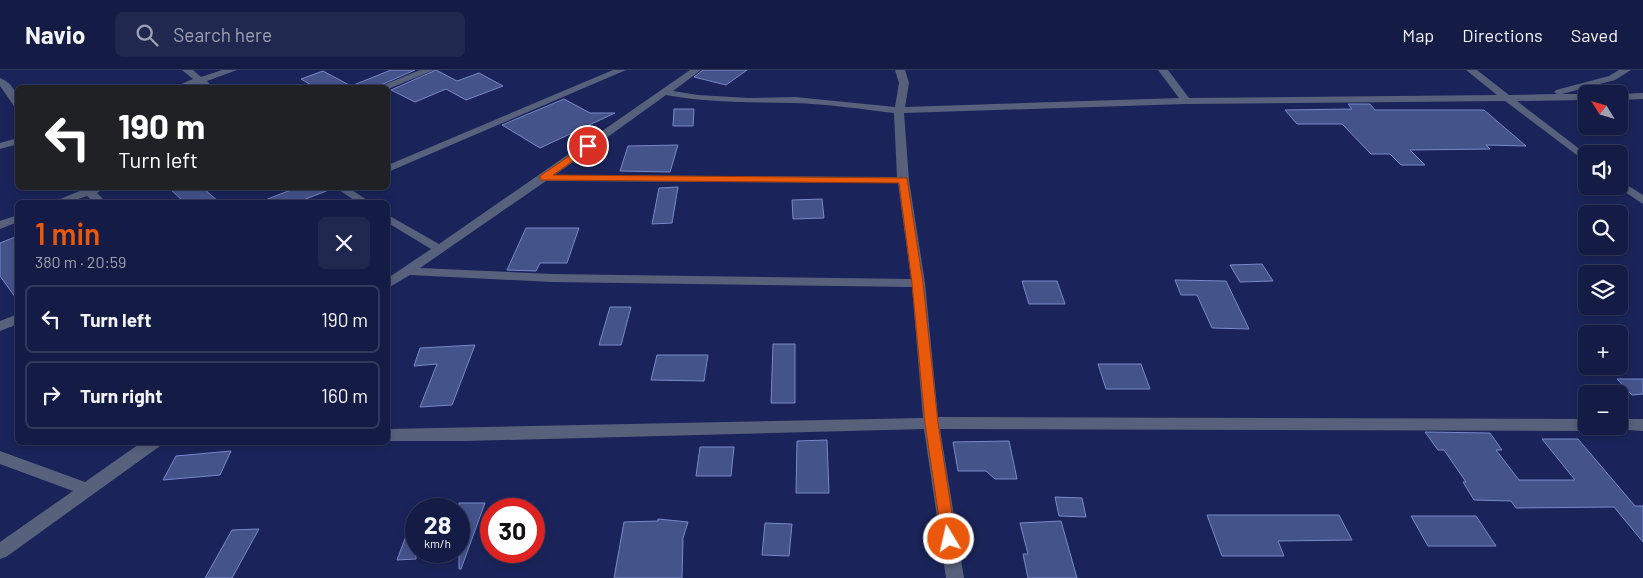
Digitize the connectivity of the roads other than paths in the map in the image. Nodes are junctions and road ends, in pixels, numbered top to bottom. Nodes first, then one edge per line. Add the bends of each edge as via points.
1 (186, 70) edge
2 (232, 70) edge
3 (429, 70) edge
4 (621, 70) edge
5 (696, 70) edge
6 (900, 70) edge
7 (1163, 70) edge
8 (1471, 70) edge
9 (1626, 70) edge
10 (200, 80) junction
11 (3, 83) edge
12 (185, 85) edge
13 (206, 85) edge
14 (388, 85) edge
15 (664, 92) junction
16 (1643, 96) edge
17 (1578, 97) edge
18 (1628, 97) edge
19 (1536, 98) junction
20 (15, 100) edge
21 (1508, 100) junction
22 (1186, 102) junction
23 (899, 110) junction
24 (15, 142) edge
25 (0, 146) edge
26 (1578, 153) edge
27 (390, 168) edge
28 (543, 178) junction
29 (903, 180) junction
30 (1628, 189) edge
31 (89, 190) edge
32 (345, 190) edge
33 (64, 200) edge
34 (361, 200) edge
35 (1643, 200) edge
36 (15, 219) edge
37 (390, 219) edge
38 (0, 225) edge
39 (439, 249) junction
40 (406, 271) junction
41 (390, 283) edge
42 (918, 283) junction
43 (15, 319) edge
44 (0, 326) edge
45 (931, 423) junction
46 (1578, 425) edge
47 (1628, 425) edge
48 (1643, 425) edge
49 (390, 435) edge
50 (150, 445) edge
51 (0, 457) edge
52 (88, 490) junction
53 (0, 552) edge
54 (955, 578) edge

1 - 10 street
2 - 10 street
3 - 14 street
4 - 27 street
5 - 15 street
6 - 23 street via 904,83
7 - 22 street
8 - 21 street
9 - 19 street via 1612,78
10 - 12 street
10 - 13 street
11 - 20 street
15 - 23 street via 698,98 796,100
15 - 28 street
16 - 18 street
17 - 19 street
19 - 21 street
21 - 22 street
21 - 26 street
22 - 23 street
23 - 29 street
24 - 25 street
28 - 29 street
28 - 39 street
29 - 42 street
30 - 35 street
31 - 33 street
32 - 34 street
36 - 38 street
37 - 39 street
39 - 40 street
40 - 41 street
40 - 42 street via 551,278
42 - 45 street
43 - 44 street
45 - 46 street
45 - 49 street
45 - 54 street
47 - 48 street
50 - 52 street
51 - 52 street
52 - 53 street

